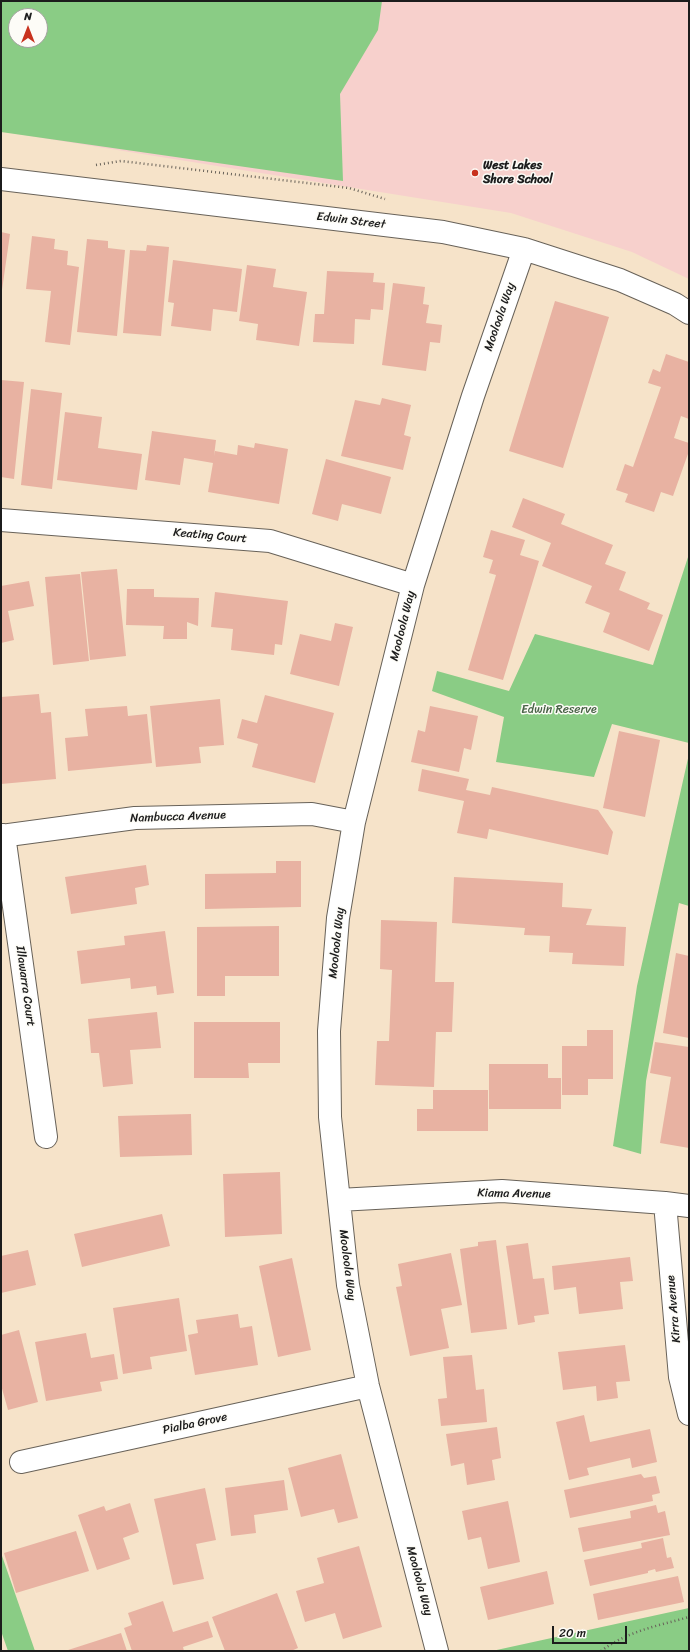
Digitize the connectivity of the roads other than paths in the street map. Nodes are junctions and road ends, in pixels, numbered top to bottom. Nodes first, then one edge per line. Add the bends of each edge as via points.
1 (1, 179) edge
2 (524, 249) junction
3 (689, 313) edge
4 (1, 520) edge
5 (413, 585) junction
6 (354, 822) junction
7 (3, 836) edge
8 (46, 1137) dead end
9 (339, 1200) junction
10 (665, 1203) junction
11 (689, 1206) edge
12 (368, 1386) junction
13 (689, 1414) edge
14 (21, 1462) dead end
15 (437, 1651) edge

1 - 2 street, Edwin Street via 443,232
2 - 3 street, Edwin Street via 620,280 675,304
2 - 5 street, Mooloola Way via 471,402
4 - 5 street, Keating Court via 270,541
5 - 6 street, Mooloola Way
6 - 7 street, Nambucca Avenue via 312,814 135,818
6 - 9 street, Mooloola Way via 338,918 329,1031 330,1117
7 - 8 street, Illawarra Court
9 - 10 street, Kiama Avenue via 502,1191
9 - 12 street, Mooloola Way via 348,1285
10 - 11 street, Kiama Avenue
10 - 13 street, Kirra Avenue via 680,1377
12 - 14 street, Pialba Grove
12 - 15 street, Mooloola Way

